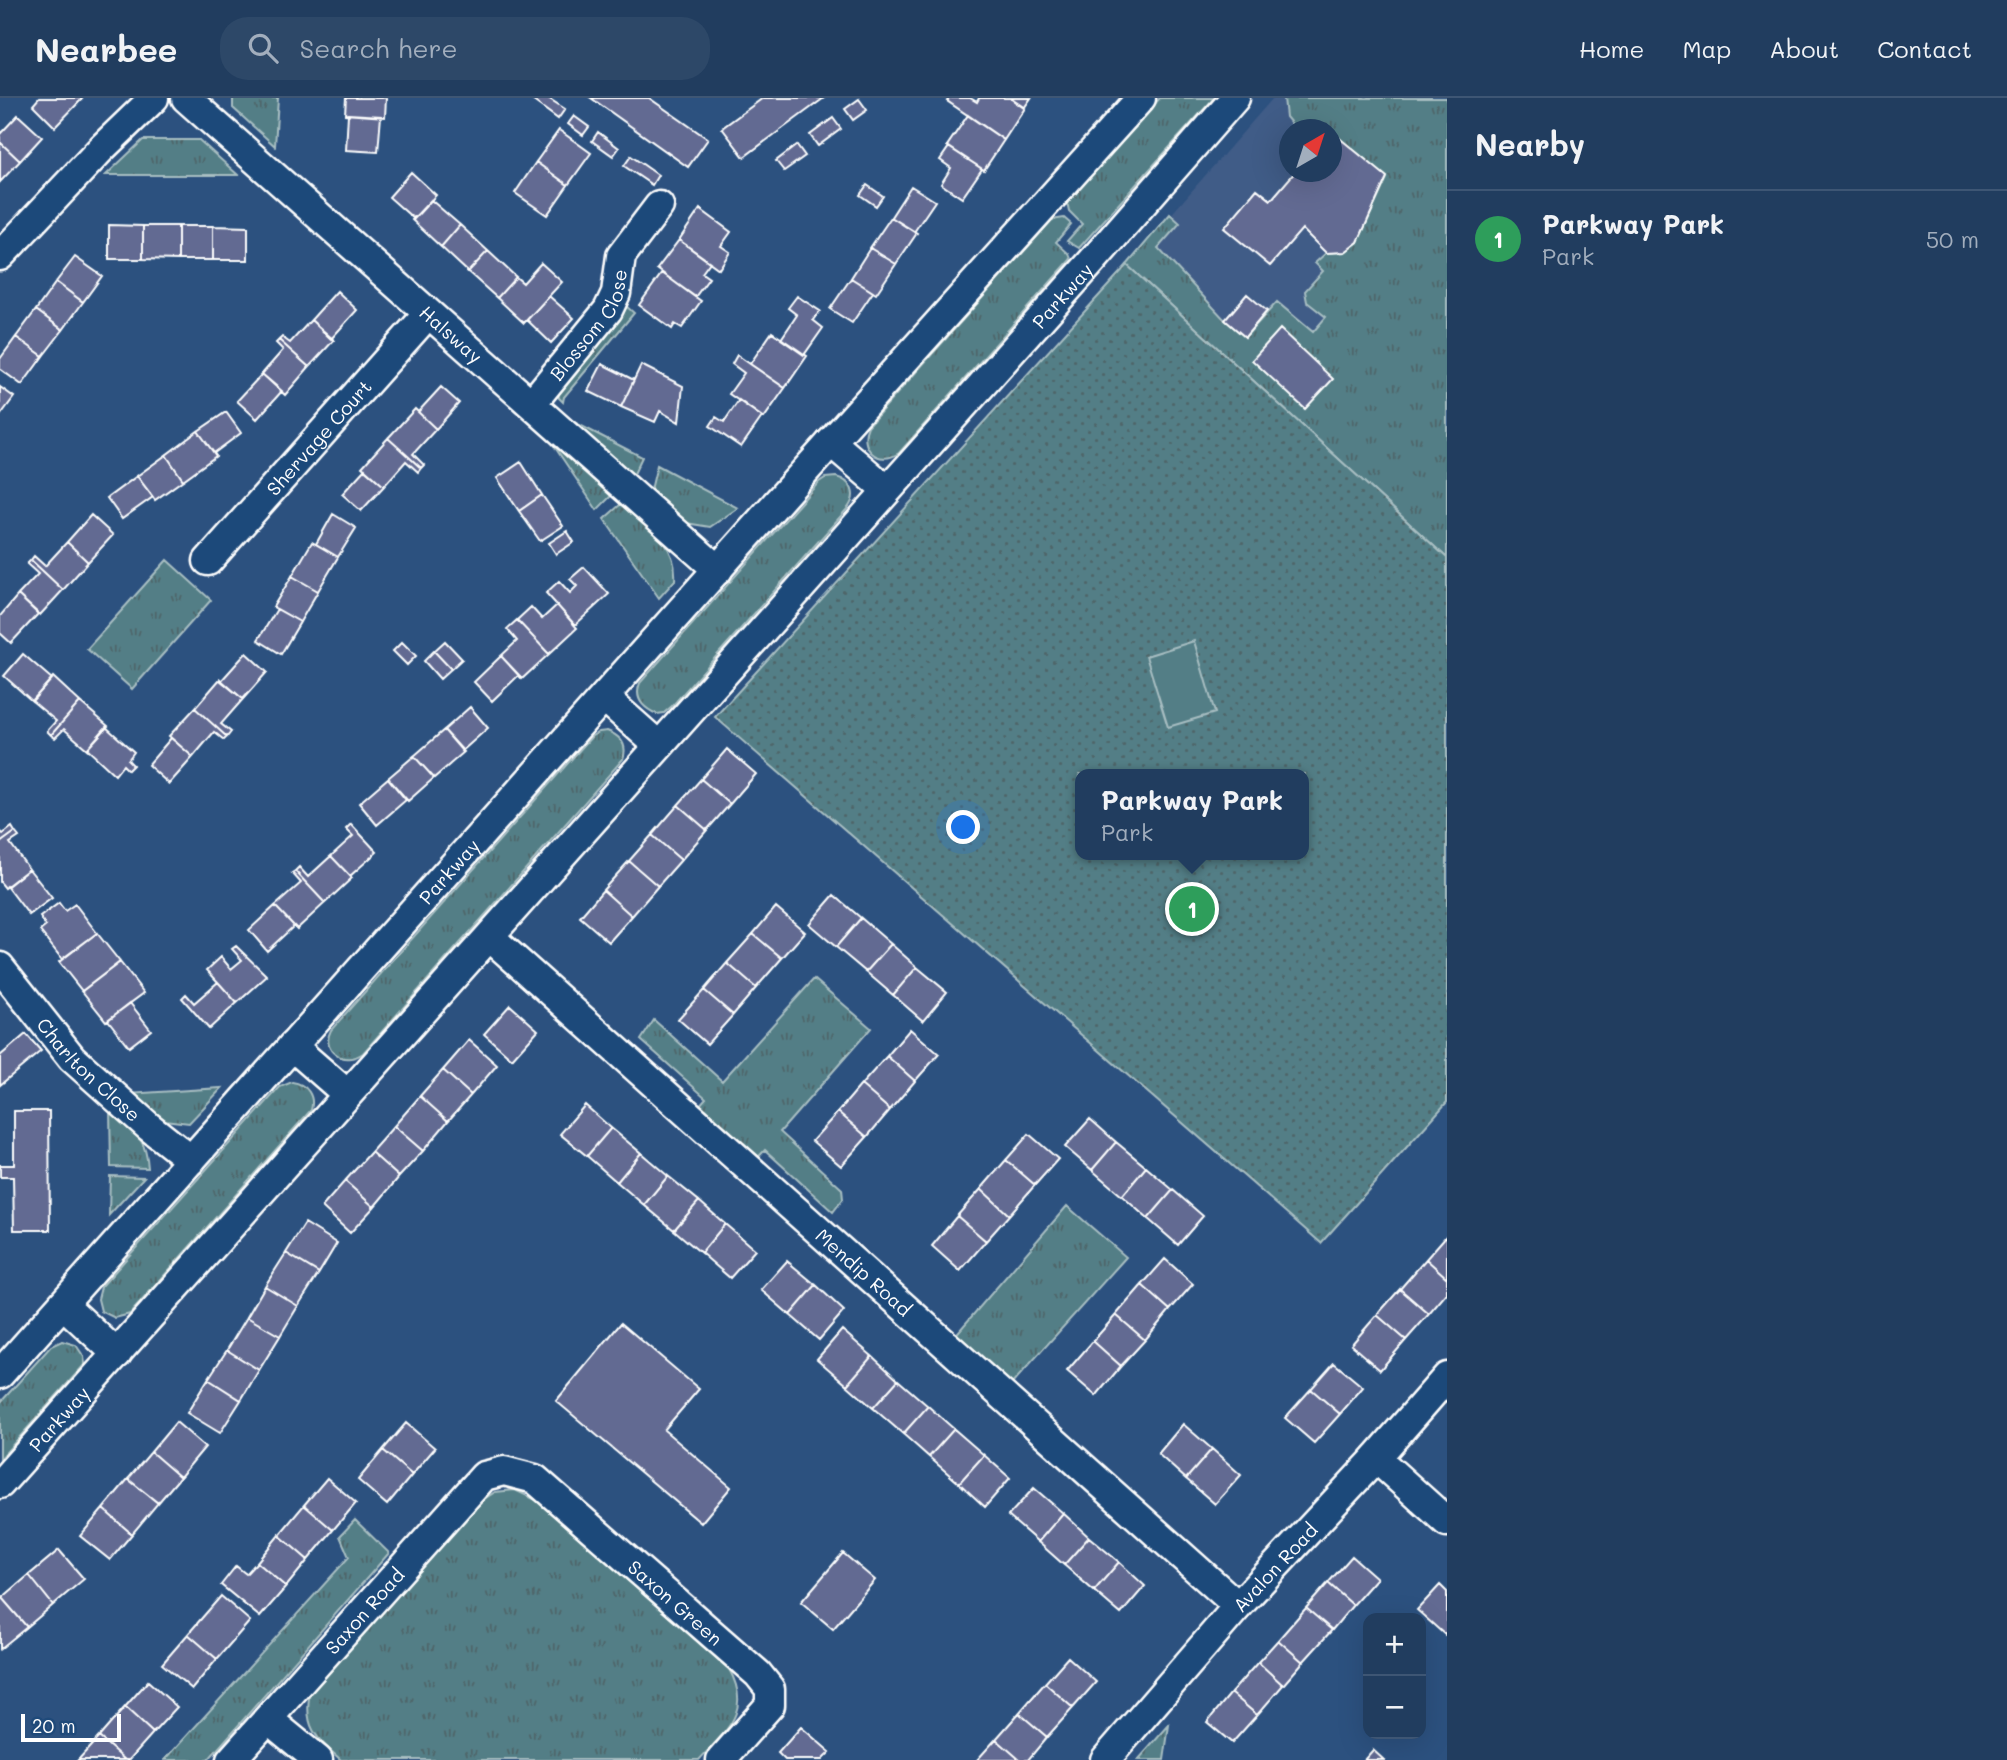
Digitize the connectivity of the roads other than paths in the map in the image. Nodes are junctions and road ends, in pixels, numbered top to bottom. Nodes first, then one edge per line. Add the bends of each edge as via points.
1 (154, 98) edge
2 (186, 98) edge
3 (1141, 98) edge
4 (1235, 98) edge
5 (659, 206) dead end
6 (0, 256) edge
7 (428, 314) junction
8 (532, 403) junction
9 (831, 442) junction
10 (887, 490) junction
11 (208, 562) dead end
12 (718, 570) junction
13 (604, 697) junction
14 (658, 745) junction
15 (490, 937) junction
16 (0, 968) edge
17 (292, 1046) junction
18 (347, 1094) junction
19 (191, 1160) junction
20 (63, 1304) junction
21 (117, 1354) junction
22 (0, 1374) edge
23 (1447, 1377) edge
24 (1376, 1458) junction
25 (504, 1471) joint
26 (0, 1484) edge
27 (1447, 1522) edge
28 (1238, 1605) junction
29 (268, 1718) junction
30 (231, 1760) edge
31 (318, 1760) edge
32 (721, 1760) edge
33 (1105, 1760) edge

1 - 6 street
2 - 7 street, Halsway
3 - 9 street, Parkway
4 - 10 street, Parkway
5 - 8 street, Blossom Close via 621,256 616,293 608,310
7 - 8 street, Halsway
7 - 11 street, Shervage Court
8 - 12 street, Halsway
9 - 10 street
9 - 12 street, Parkway
10 - 14 street, Parkway
12 - 13 street, Parkway
13 - 14 street
13 - 17 street, Parkway
14 - 15 street, Parkway
15 - 18 street, Parkway
15 - 28 street, Mendip Road
16 - 19 street, Charlton Close via 72,1058
17 - 18 street
17 - 19 street, Parkway
18 - 21 street, Parkway
19 - 20 street, Parkway
20 - 21 street
20 - 22 street, Parkway
21 - 26 street, Parkway
23 - 24 street, Avalon Road
24 - 27 street
24 - 28 street, Avalon Road
25 - 29 street, Saxon Road via 484,1476
25 - 32 street, Saxon Green via 535,1479 770,1689 770,1705
28 - 33 street, Avalon Road
29 - 30 street, Saxon Road
29 - 31 street

